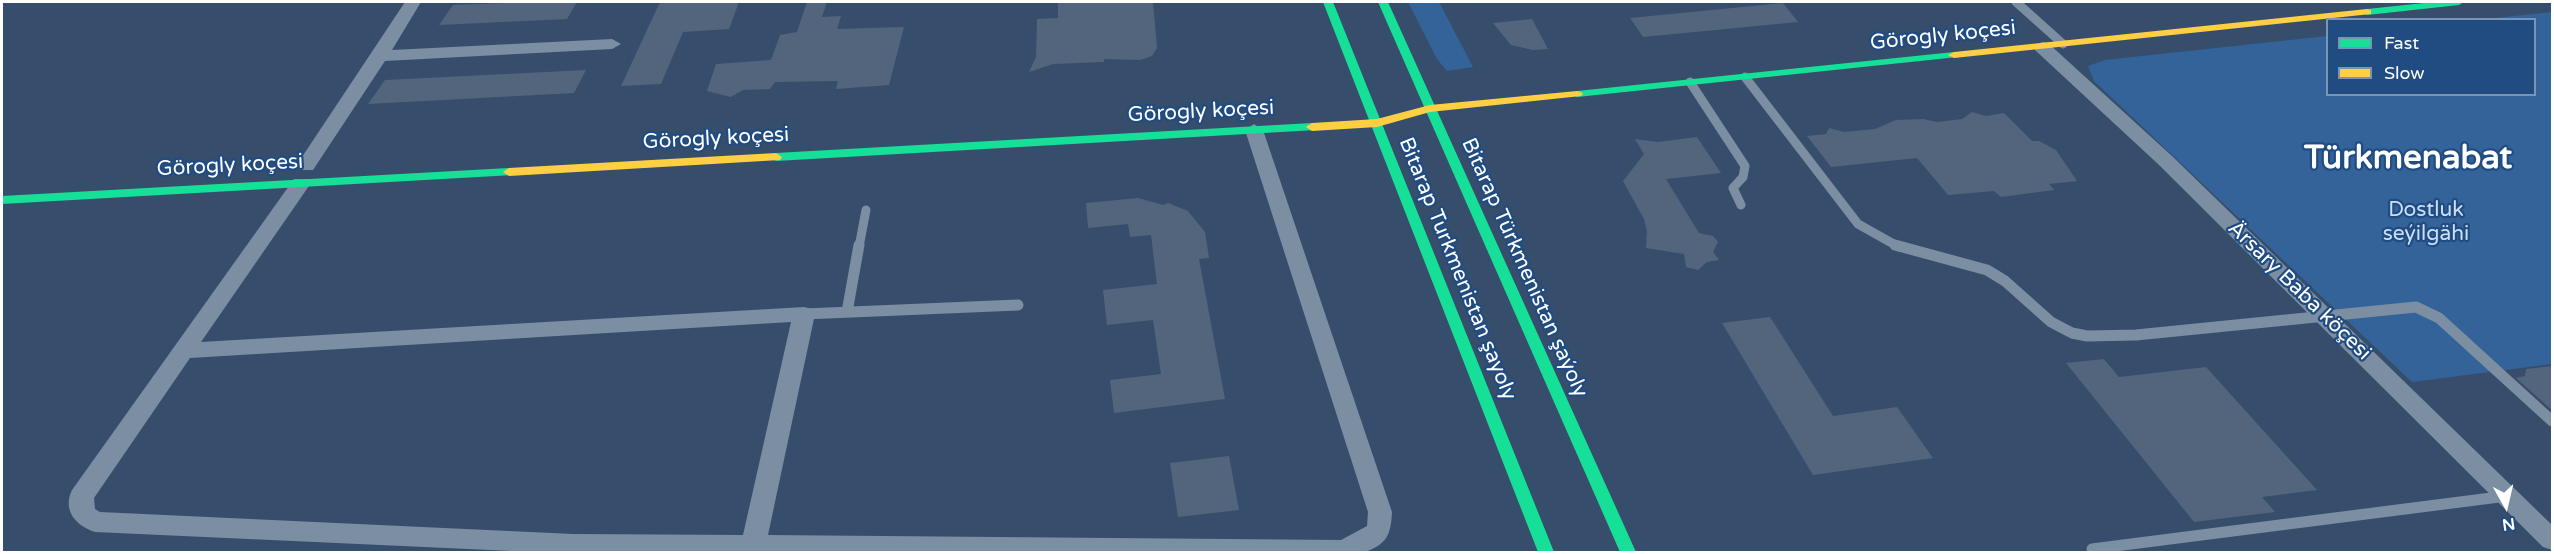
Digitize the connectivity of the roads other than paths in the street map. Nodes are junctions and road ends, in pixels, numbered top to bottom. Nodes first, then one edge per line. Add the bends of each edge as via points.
1 (413, 2) edge
2 (1328, 2) edge
3 (1383, 2) edge
4 (2016, 2) edge
5 (2458, 2) edge
6 (612, 44) dead end
7 (2052, 45) junction
8 (380, 56) junction
9 (1745, 77) junction
10 (1690, 82) junction
11 (1364, 106) junction
12 (1430, 109) junction
13 (1377, 123) junction
14 (1254, 130) junction
15 (330, 165) dead end
16 (300, 172) junction
17 (2, 200) edge
18 (1741, 205) dead end
19 (866, 210) dead end
20 (1018, 305) dead end
21 (847, 312) junction
22 (804, 314) junction
23 (2326, 318) junction
24 (183, 351) junction
25 (2553, 421) edge
26 (2507, 496) junction
27 (2553, 540) edge
28 (753, 546) junction
29 (2092, 549) dead end
30 (1546, 552) edge
31 (1628, 552) edge

1 - 8 street
2 - 11 main road, Bitarap Turkmenistan şayoly
3 - 12 main road, Bitarap Türkmenistan şaýoly
4 - 7 lane
5 - 7 main road, Görogly koçesi
6 - 8 street
7 - 9 main road, Görogly koçesi
7 - 23 street, Ärsary Baba köçesi
8 - 16 street
9 - 10 main road, Görogly koçesi
9 - 23 lane via 1858,224 1875,238 1922,254 1977,265 1996,274 2057,326 2072,333 2100,338
10 - 12 main road, Görogly koçesi
10 - 18 lane via 1745,166 1743,177 1733,188
11 - 12 main road, Görogly koçesi
11 - 13 main road, Bitarap Turkmenistan şayoly
12 - 13 main road, Görogly koçesi
12 - 31 main road, Bitarap Türkmenistan şaýoly
13 - 14 main road, Görogly koçesi
13 - 30 main road, Bitarap Turkmenistan şayoly
14 - 16 main road, Görogly koçesi
14 - 28 street via 1380,512 1379,531 1362,543 1341,550
15 - 16 main road, Görogly koçesi
16 - 17 main road, Görogly koçesi
16 - 24 street
19 - 21 lane
20 - 21 lane
21 - 22 lane
22 - 24 street
22 - 28 street
23 - 25 lane via 2400,307 2429,311
23 - 26 street, Ärsary Baba köçesi
24 - 28 street via 81,497 83,514 95,522 573,544
26 - 27 street, Ärsary Baba köçesi
26 - 29 lane

